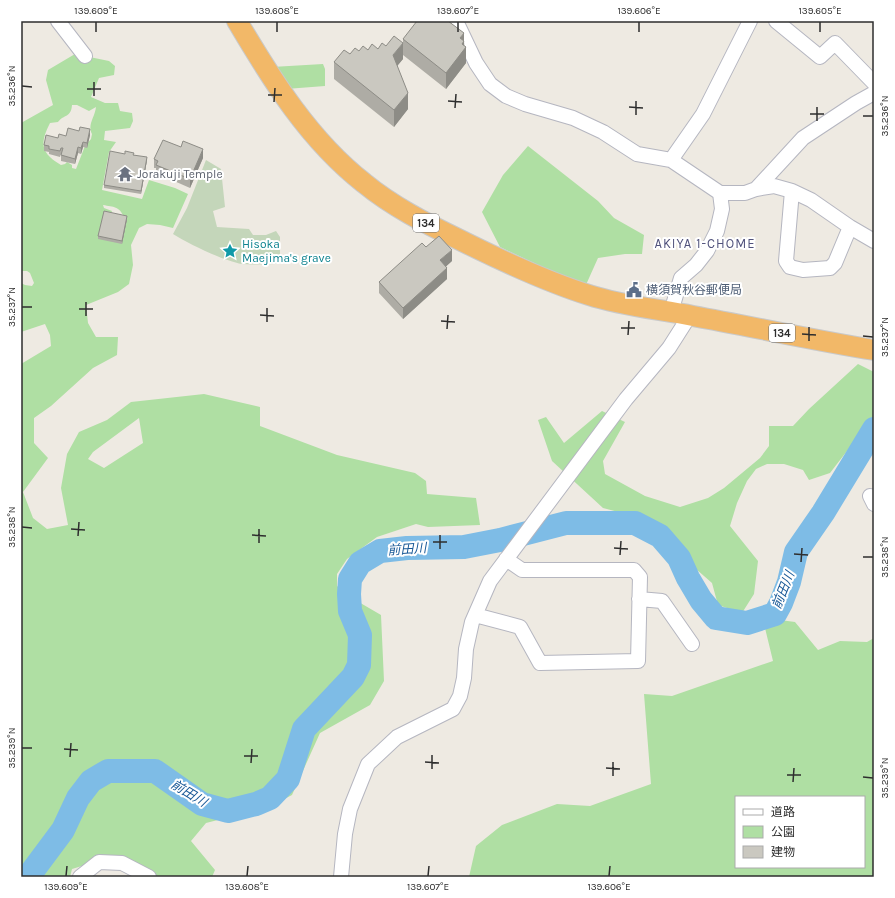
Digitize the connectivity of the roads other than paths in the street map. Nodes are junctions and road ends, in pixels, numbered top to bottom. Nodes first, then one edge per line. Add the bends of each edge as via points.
1 (58, 21) edge
2 (237, 21) edge
3 (456, 21) edge
4 (776, 21) edge
5 (747, 22) edge
6 (85, 56) dead end
7 (874, 83) edge
8 (874, 93) edge
9 (671, 160) junction
10 (756, 189) junction
11 (792, 191) junction
12 (720, 193) junction
13 (850, 227) junction
14 (874, 241) edge
15 (670, 312) junction
16 (690, 315) junction
17 (874, 350) edge
18 (506, 559) junction
19 (639, 599) junction
20 (475, 615) junction
21 (692, 644) dead end
22 (80, 877) edge
23 (149, 877) edge
24 (341, 877) edge

1 - 6 street
2 - 15 highway, 134 via 301,119 328,150 364,184 398,208 492,256 554,282 612,302
3 - 9 street via 476,63 490,84 506,96 572,118 603,132 637,154
4 - 7 street via 820,56 835,43
5 - 9 street via 704,114
8 - 10 street via 803,138
9 - 12 street
10 - 11 street via 774,186
10 - 12 street via 745,193
11 - 13 street
11 - 13 street via 786,261 790,268 830,268 835,263
12 - 15 street via 722,209 717,231 707,251 681,278
13 - 14 street
15 - 16 highway, 134
16 - 17 highway, 134
16 - 18 street via 669,348 626,399
18 - 19 street via 522,570 634,570 640,576
18 - 20 street via 490,581
19 - 20 street via 638,661 540,664 520,627
19 - 21 street via 662,601
20 - 24 street via 466,649 460,696 453,708 397,737 368,764 350,809
22 - 23 street via 99,862 122,864

